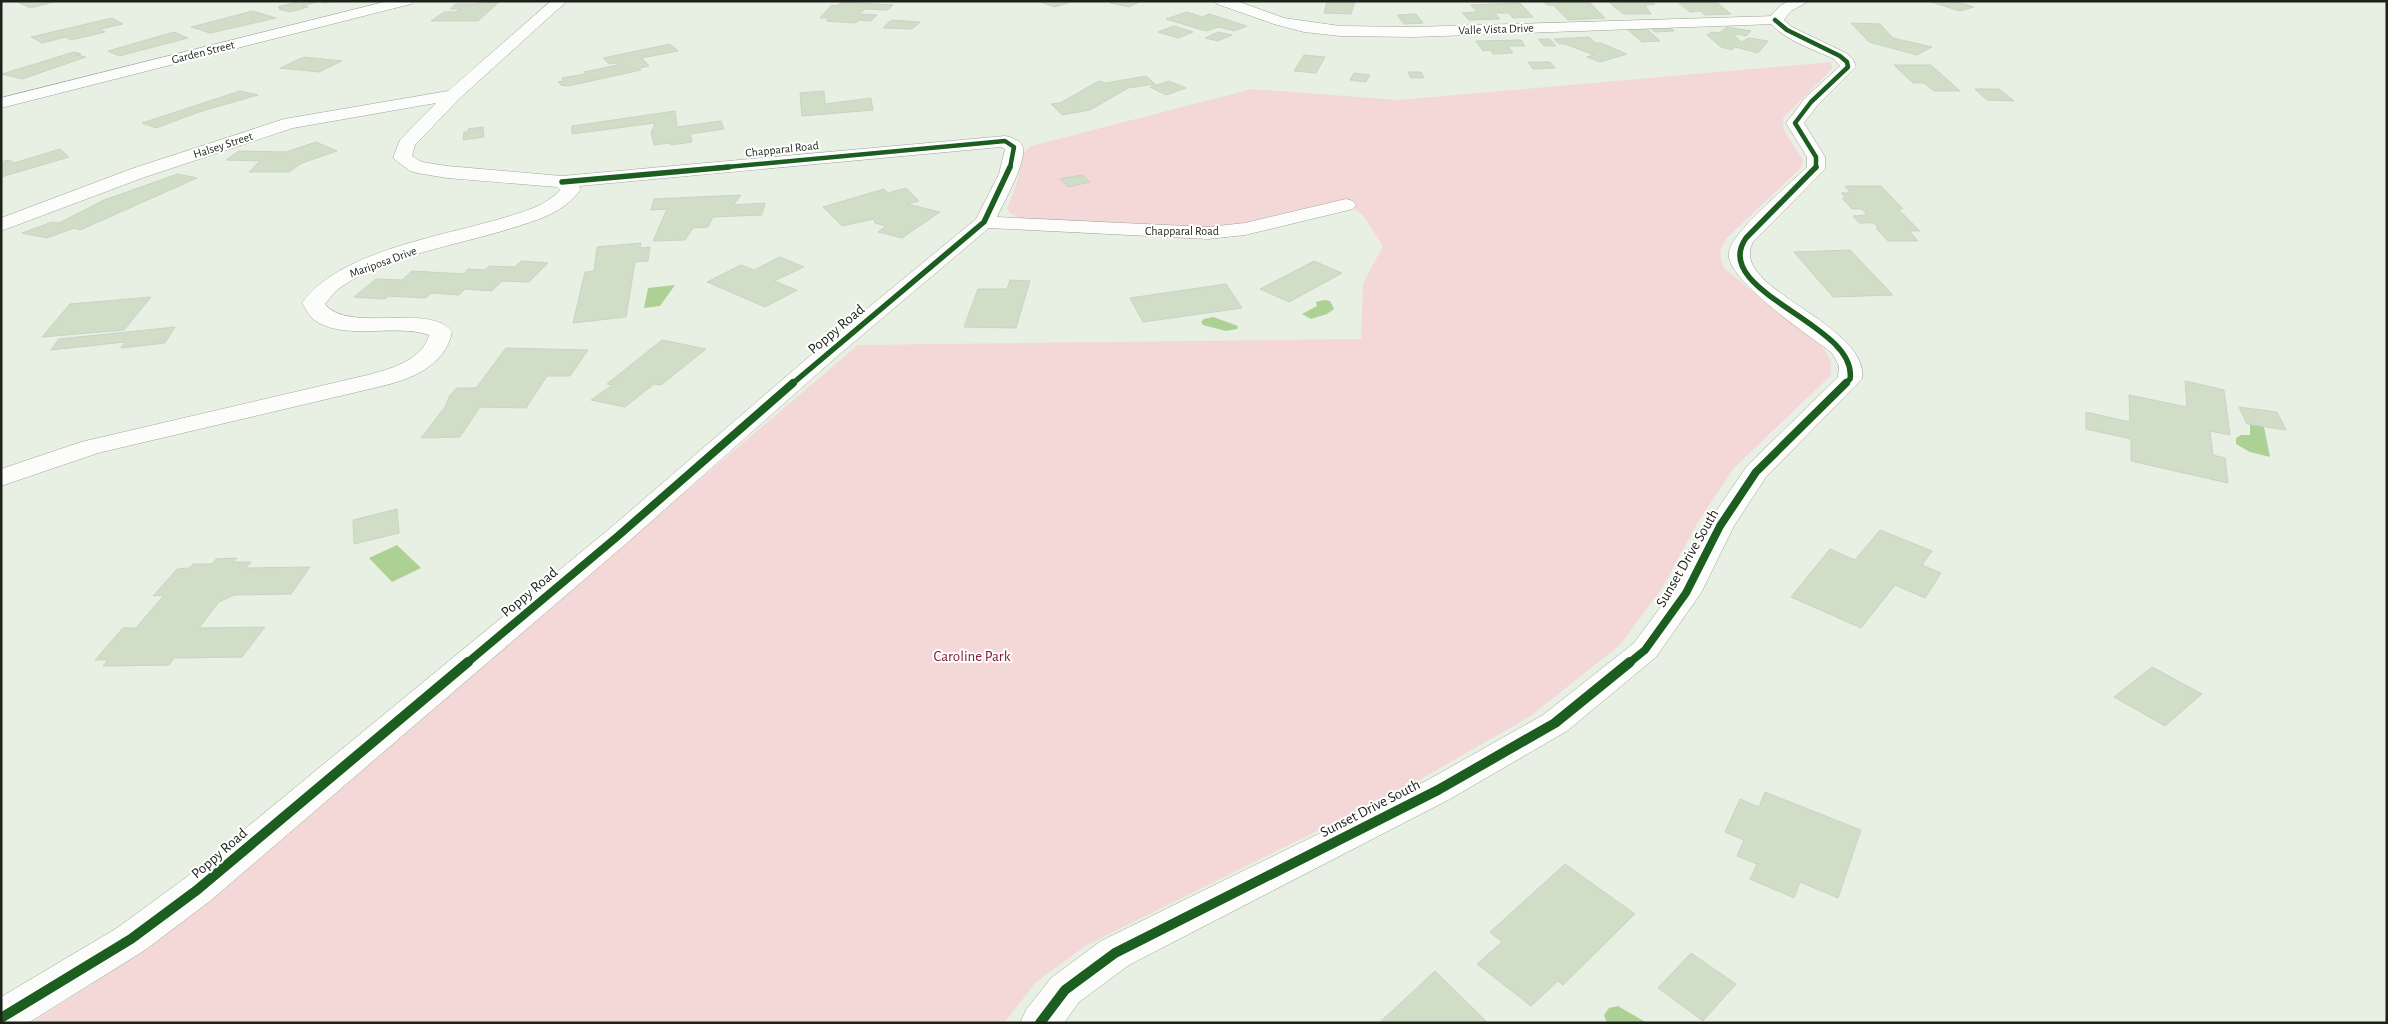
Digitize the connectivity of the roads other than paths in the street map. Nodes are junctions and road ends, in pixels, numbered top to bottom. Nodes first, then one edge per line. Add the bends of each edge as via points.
1 (406, 1) edge
2 (560, 1) edge
3 (1222, 1) edge
4 (1802, 1) edge
5 (1775, 20) junction
6 (452, 95) junction
7 (4, 101) edge
8 (1005, 141) joint
9 (562, 182) junction
10 (1346, 205) dead end
11 (984, 222) junction
12 (1, 225) edge
13 (1, 478) edge
14 (1, 1018) edge
15 (1040, 1023) edge

1 - 7 street, Garden Street
2 - 6 street
3 - 5 street, Valle Vista Drive via 1298,26 1340,31 1414,32
4 - 5 street via 1786,8
5 - 15 street, Sunset Drive South via 1787,30 1840,56 1848,67 1811,102 1795,123 1796,130 1817,157 1816,169 1746,238 1737,257 1743,271 1753,281 1840,348 1852,368 1850,379 1756,472 1720,526 1686,593 1645,650 1555,723 1438,790 1115,953 1065,990
6 - 9 street via 406,144 402,158 417,167 446,172
6 - 12 street, Halsey Street via 290,123 138,173
8 - 9 street, Chapparal Road
8 - 11 street, Poppy Road via 1014,147 1014,156
9 - 13 street, Mariposa Drive via 571,189 570,195 549,209 375,263 332,283 317,295 313,303 316,311 327,318 346,323 422,324 441,332 441,338 429,354 406,371 282,404 90,447
10 - 11 street, Chapparal Road via 1208,233
11 - 14 street, Poppy Road via 826,354 618,536 197,890 130,939

